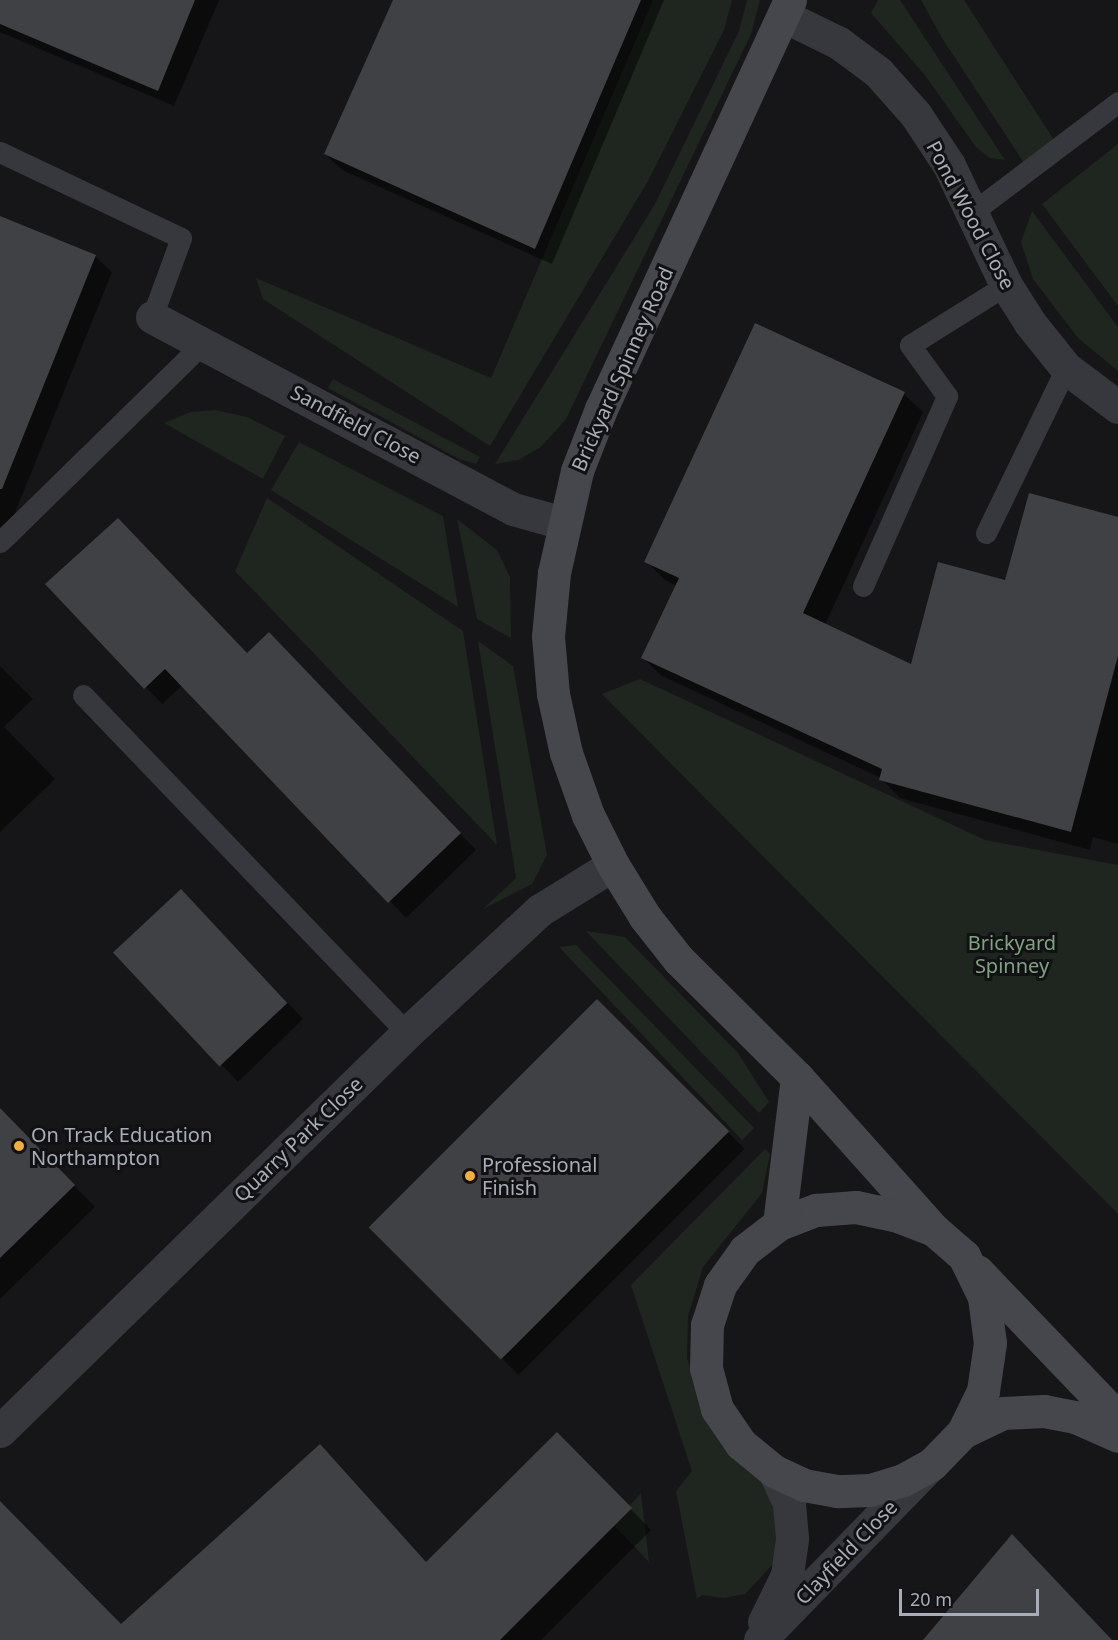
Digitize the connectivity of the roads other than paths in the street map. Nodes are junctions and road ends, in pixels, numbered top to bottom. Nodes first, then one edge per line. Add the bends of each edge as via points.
1 (787, 8) edge
2 (1118, 102) edge
3 (0, 152) edge
4 (974, 211) junction
5 (1006, 285) junction
6 (152, 316) joint
7 (204, 342) junction
8 (1066, 368) junction
9 (1118, 407) edge
10 (563, 523) junction
11 (986, 533) dead end
12 (0, 542) edge
13 (863, 586) dead end
14 (83, 695) dead end
15 (613, 866) junction
16 (406, 1033) junction
17 (797, 1077) junction
18 (779, 1224) junction
19 (934, 1230) junction
20 (964, 1256) junction
21 (1118, 1418) edge
22 (0, 1431) edge
23 (963, 1432) junction
24 (1118, 1436) edge
25 (932, 1464) junction
26 (774, 1472) junction
27 (755, 1640) edge
28 (760, 1640) edge

1 - 4 street, Pond Wood Close via 878,72 916,115
1 - 10 street, Brickyard Spinney Road via 601,409 577,471
2 - 4 lane
3 - 6 lane via 181,238
4 - 5 street, Pond Wood Close
5 - 8 street, Pond Wood Close
5 - 13 lane via 910,345 947,396
6 - 7 street, Sandfield Close
7 - 10 street, Sandfield Close via 513,509
7 - 12 lane
8 - 9 street, Pond Wood Close
8 - 11 lane
10 - 15 street, Brickyard Spinney Road via 548,636 553,694 588,815
14 - 16 lane
15 - 16 street, Quarry Park Close via 540,910
15 - 17 street, Brickyard Spinney Road via 679,960
16 - 22 street, Quarry Park Close
17 - 18 street
17 - 19 street, Brickyard Spinney Road
18 - 19 street via 816,1210 856,1207 895,1215
18 - 26 street via 745,1250 720,1285 707,1325 706,1346 706,1368 717,1409 741,1444
19 - 20 street
20 - 21 street
20 - 23 street via 984,1297 990,1343 983,1391
23 - 24 street via 1003,1413 1044,1412 1075,1417
23 - 25 street
25 - 26 street via 903,1480 859,1490 804,1485
25 - 28 street, Clayfield Close
26 - 27 street, Clayfield Close via 789,1503 788,1575

